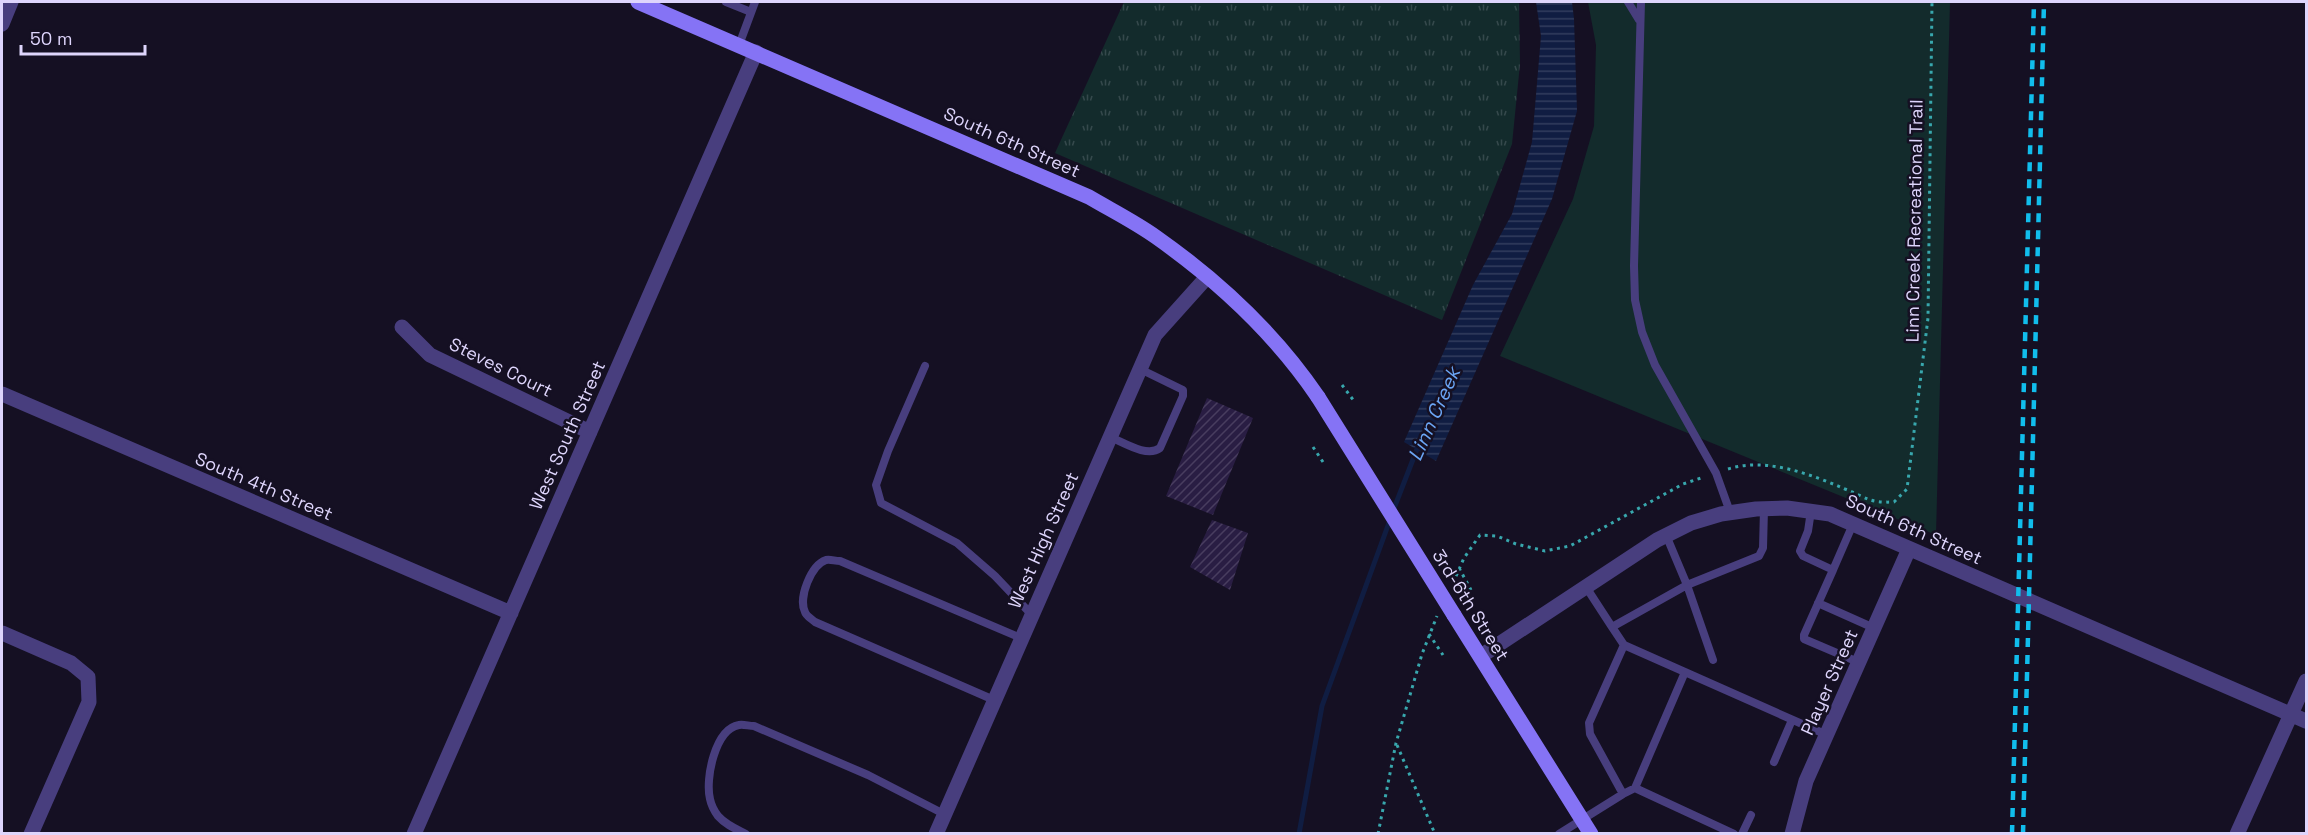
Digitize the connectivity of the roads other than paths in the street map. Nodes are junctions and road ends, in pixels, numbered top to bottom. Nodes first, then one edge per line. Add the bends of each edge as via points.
1 (12, 2) edge
2 (638, 2) edge
3 (726, 2) edge
4 (755, 2) edge
5 (1628, 2) edge
6 (1641, 2) edge
7 (751, 12) junction
8 (1640, 22) junction
9 (2, 24) edge
10 (739, 45) junction
11 (756, 52) junction
12 (1207, 277) junction
13 (402, 327) dead end
14 (925, 366) dead end
15 (1140, 369) junction
16 (2, 394) edge
17 (1318, 397) joint
18 (590, 432) junction
19 (1110, 437) junction
20 (1764, 509) junction
21 (1811, 511) junction
22 (1730, 512) junction
23 (1853, 524) junction
24 (1666, 535) junction
25 (1909, 549) junction
26 (1833, 570) junction
27 (1687, 585) junction
28 (1586, 587) junction
29 (1818, 603) junction
30 (511, 613) junction
31 (1031, 614) junction
32 (1612, 627) junction
33 (1874, 628) junction
34 (2, 633) edge
35 (1021, 638) junction
36 (1624, 645) junction
37 (1481, 656) junction
38 (1713, 660) dead end
39 (1858, 662) junction
40 (1685, 672) junction
41 (2307, 681) edge
42 (994, 700) junction
43 (2291, 714) junction
44 (1792, 720) junction
45 (2307, 721) edge
46 (1827, 735) junction
47 (1774, 762) dead end
48 (1635, 788) junction
49 (1623, 794) junction
50 (944, 814) junction
51 (1751, 814) dead end
52 (1582, 819) junction
53 (31, 834) edge
54 (414, 834) edge
55 (746, 834) edge
56 (936, 834) edge
57 (1559, 834) edge
58 (1591, 834) edge
59 (1734, 834) edge
60 (1742, 834) edge
61 (1792, 834) edge
62 (2237, 834) edge

1 - 9 street
2 - 10 main road, South 6th Street
3 - 7 lane
4 - 7 lane
5 - 8 lane
6 - 8 lane
7 - 10 lane
8 - 22 lane via 1635,300 1655,365 1716,473
10 - 11 main road, South 6th Street
11 - 12 main road, South 6th Street via 1089,197 1155,236
11 - 18 street, West South Street
12 - 15 street, West High Street via 1155,335
12 - 17 main road, South 6th Street via 1255,321
13 - 18 street, Steves Court via 430,355
14 - 31 lane via 876,484 881,502 957,543
15 - 19 street, West High Street
15 - 19 lane via 1177,386 1183,390 1183,396 1155,452
16 - 30 street, South 4th Street
17 - 37 main road, 3rd-6th Street, bridge via 1447,612
18 - 30 street, West South Street
19 - 31 street, West High Street
20 - 21 street, South 6th Street
20 - 22 street, South 6th Street
20 - 27 lane via 1763,548 1759,556
21 - 23 street, South 6th Street
21 - 26 lane via 1800,551
22 - 24 street, South 6th Street
23 - 25 street, South 6th Street
23 - 26 lane
24 - 27 lane
24 - 28 street, South 6th Street
25 - 33 street, Player Street
25 - 43 street, South 6th Street
26 - 29 lane
27 - 32 lane
27 - 38 lane
28 - 32 lane
28 - 37 street, South 6th Street
29 - 33 lane
29 - 39 lane via 1804,639
30 - 54 street, West South Street
31 - 35 street, West High Street
32 - 36 lane
33 - 39 street, Player Street
34 - 53 street via 71,663 88,677 90,702
35 - 42 street, West High Street
35 - 42 lane via 840,561 827,559 810,577 802,602 805,613 815,622
36 - 40 lane
36 - 49 lane via 1589,723 1590,734
37 - 52 main road, 3rd-6th Street
39 - 46 street, Player Street
40 - 44 lane
40 - 48 lane
41 - 43 street
42 - 50 street, West High Street
43 - 45 street, South 6th Street
43 - 62 street
44 - 46 lane
44 - 47 lane
46 - 61 street, Player Street via 1806,781
48 - 49 lane
48 - 59 lane
49 - 52 lane
50 - 55 lane via 868,775 753,726 739,725 726,732 717,747 710,771 710,800 718,816
50 - 56 street, West High Street
51 - 60 lane
52 - 57 lane
52 - 58 main road, 3rd-6th Street

